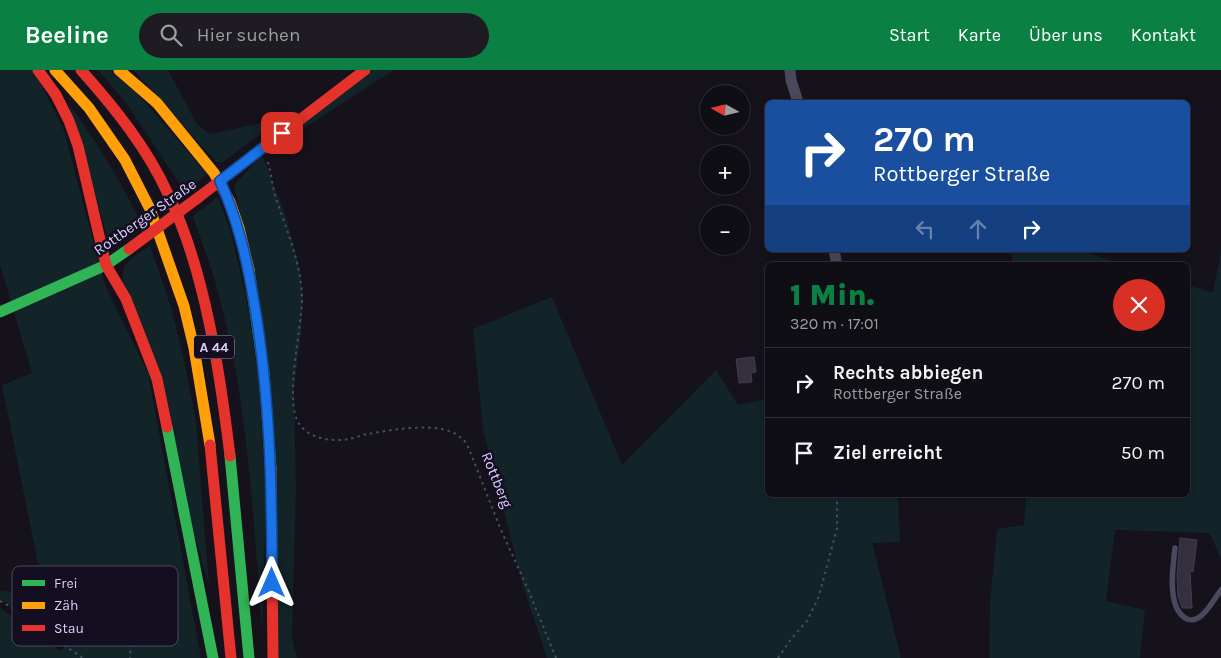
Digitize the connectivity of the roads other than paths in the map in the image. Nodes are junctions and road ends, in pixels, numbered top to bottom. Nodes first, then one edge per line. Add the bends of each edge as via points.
1 (38, 70) edge
2 (55, 70) edge
3 (80, 70) edge
4 (119, 70) edge
5 (365, 70) edge
6 (790, 70) edge
7 (797, 100) edge
8 (220, 181) junction
9 (106, 265) junction
10 (0, 312) edge
11 (1176, 548) dead end
12 (1221, 590) edge
13 (213, 658) edge
14 (231, 658) edge
15 (250, 658) edge
16 (273, 658) edge

1 - 9 main road via 56,95 78,146
2 - 14 main road, A 44 via 89,108 125,160 150,209 184,306 209,431
3 - 15 main road, A 44 via 104,95 139,142 168,194 194,264 228,432
4 - 8 main road via 157,103
5 - 8 main road, Rottberger Straße
6 - 7 street
8 - 9 main road, Rottberger Straße, bridge
8 - 16 main road via 239,228 252,285 264,373 272,485
9 - 10 main road, Rottberger Straße
9 - 13 main road via 126,299 157,379
11 - 12 lane via 1172,578 1176,607 1187,619 1201,616

